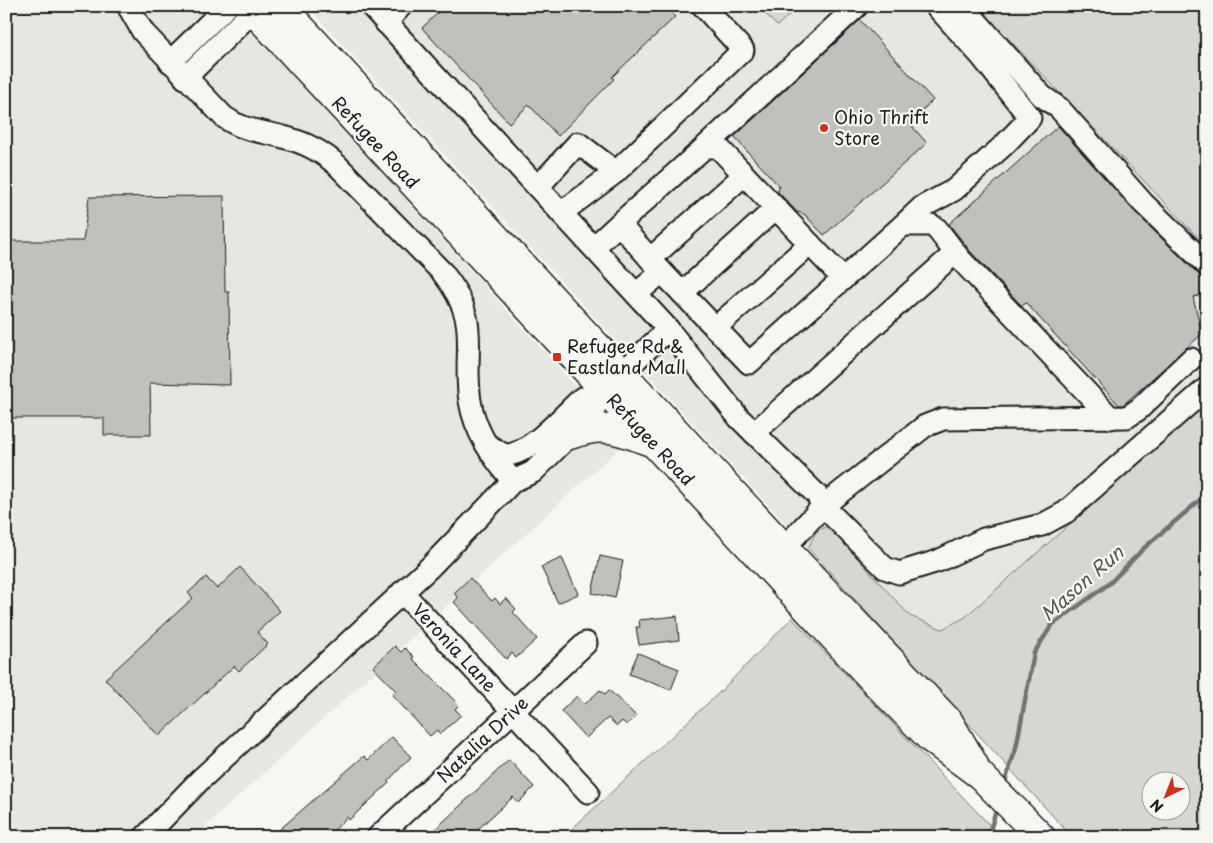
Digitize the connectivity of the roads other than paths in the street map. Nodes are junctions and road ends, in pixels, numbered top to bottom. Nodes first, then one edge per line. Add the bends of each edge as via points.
1 (128, 6) edge
2 (281, 6) edge
3 (371, 6) edge
4 (401, 6) edge
5 (703, 6) edge
6 (857, 6) edge
7 (936, 6) edge
8 (963, 6) edge
9 (246, 7) edge
10 (386, 23) junction
11 (170, 62) junction
12 (185, 78) junction
13 (705, 147) junction
14 (616, 172) junction
15 (744, 175) junction
16 (538, 187) junction
17 (776, 208) junction
18 (561, 212) junction
19 (619, 224) junction
20 (903, 225) junction
21 (810, 244) junction
22 (594, 247) junction
23 (955, 252) junction
24 (1207, 265) edge
25 (656, 266) junction
26 (843, 279) junction
27 (682, 293) junction
28 (636, 294) junction
29 (715, 328) junction
30 (668, 329) junction
31 (1191, 358) dead end
32 (608, 387) junction
33 (1207, 388) edge
34 (1111, 418) junction
35 (754, 433) junction
36 (570, 435) junction
37 (651, 442) junction
38 (486, 444) junction
39 (529, 447) junction
40 (513, 481) junction
41 (823, 506) junction
42 (784, 548) junction
43 (402, 592) junction
44 (586, 643) dead end
45 (513, 712) junction
46 (993, 788) junction
47 (588, 792) dead end
48 (145, 837) edge
49 (378, 837) edge
50 (1041, 837) edge

1 - 11 street via 139,28
2 - 32 main road, Refugee Road
3 - 10 street
4 - 10 street
5 - 14 street via 743,50
6 - 13 street
7 - 20 street via 1030,118 954,190 922,207
8 - 24 street via 1042,96 1059,108 1143,203
9 - 11 street
9 - 12 street
9 - 32 main road, Refugee Road
10 - 16 street
11 - 12 street
12 - 38 street via 209,104 235,125 299,142 328,158 443,273 457,293 468,322 471,403
13 - 15 street via 718,147
13 - 19 street
14 - 16 street via 578,144
14 - 18 street
15 - 17 street
15 - 25 street
16 - 18 street
17 - 21 street
17 - 27 street
18 - 22 street
19 - 22 street
19 - 25 street
20 - 23 street via 930,225
20 - 26 street
21 - 26 street
21 - 29 street
22 - 28 street
23 - 34 street
23 - 35 street
25 - 27 street
25 - 28 street
26 - 29 street via 749,363
27 - 29 street
28 - 30 street
30 - 32 street
30 - 35 street via 738,418
31 - 34 street via 1139,409 1127,417
32 - 36 street via 594,411
32 - 37 main road, Refugee Road
32 - 39 street via 582,398
32 - 42 main road, Refugee Road
33 - 41 street via 1066,512 1042,525 984,539 911,570 899,573 885,568
34 - 41 street via 943,419 925,426
35 - 41 street via 817,495
36 - 37 main road via 597,427 621,430
36 - 40 street via 533,472
37 - 46 main road, Refugee Road via 930,738
38 - 39 street via 508,455
38 - 40 street
39 - 40 street
40 - 43 street
41 - 42 street
42 - 46 main road, Refugee Road via 949,722
43 - 45 street, Veronia Lane
43 - 48 street via 200,780
44 - 45 street, Natalia Drive
45 - 47 street, Veronia Lane
45 - 49 street, Natalia Drive
46 - 50 main road, Refugee Road

